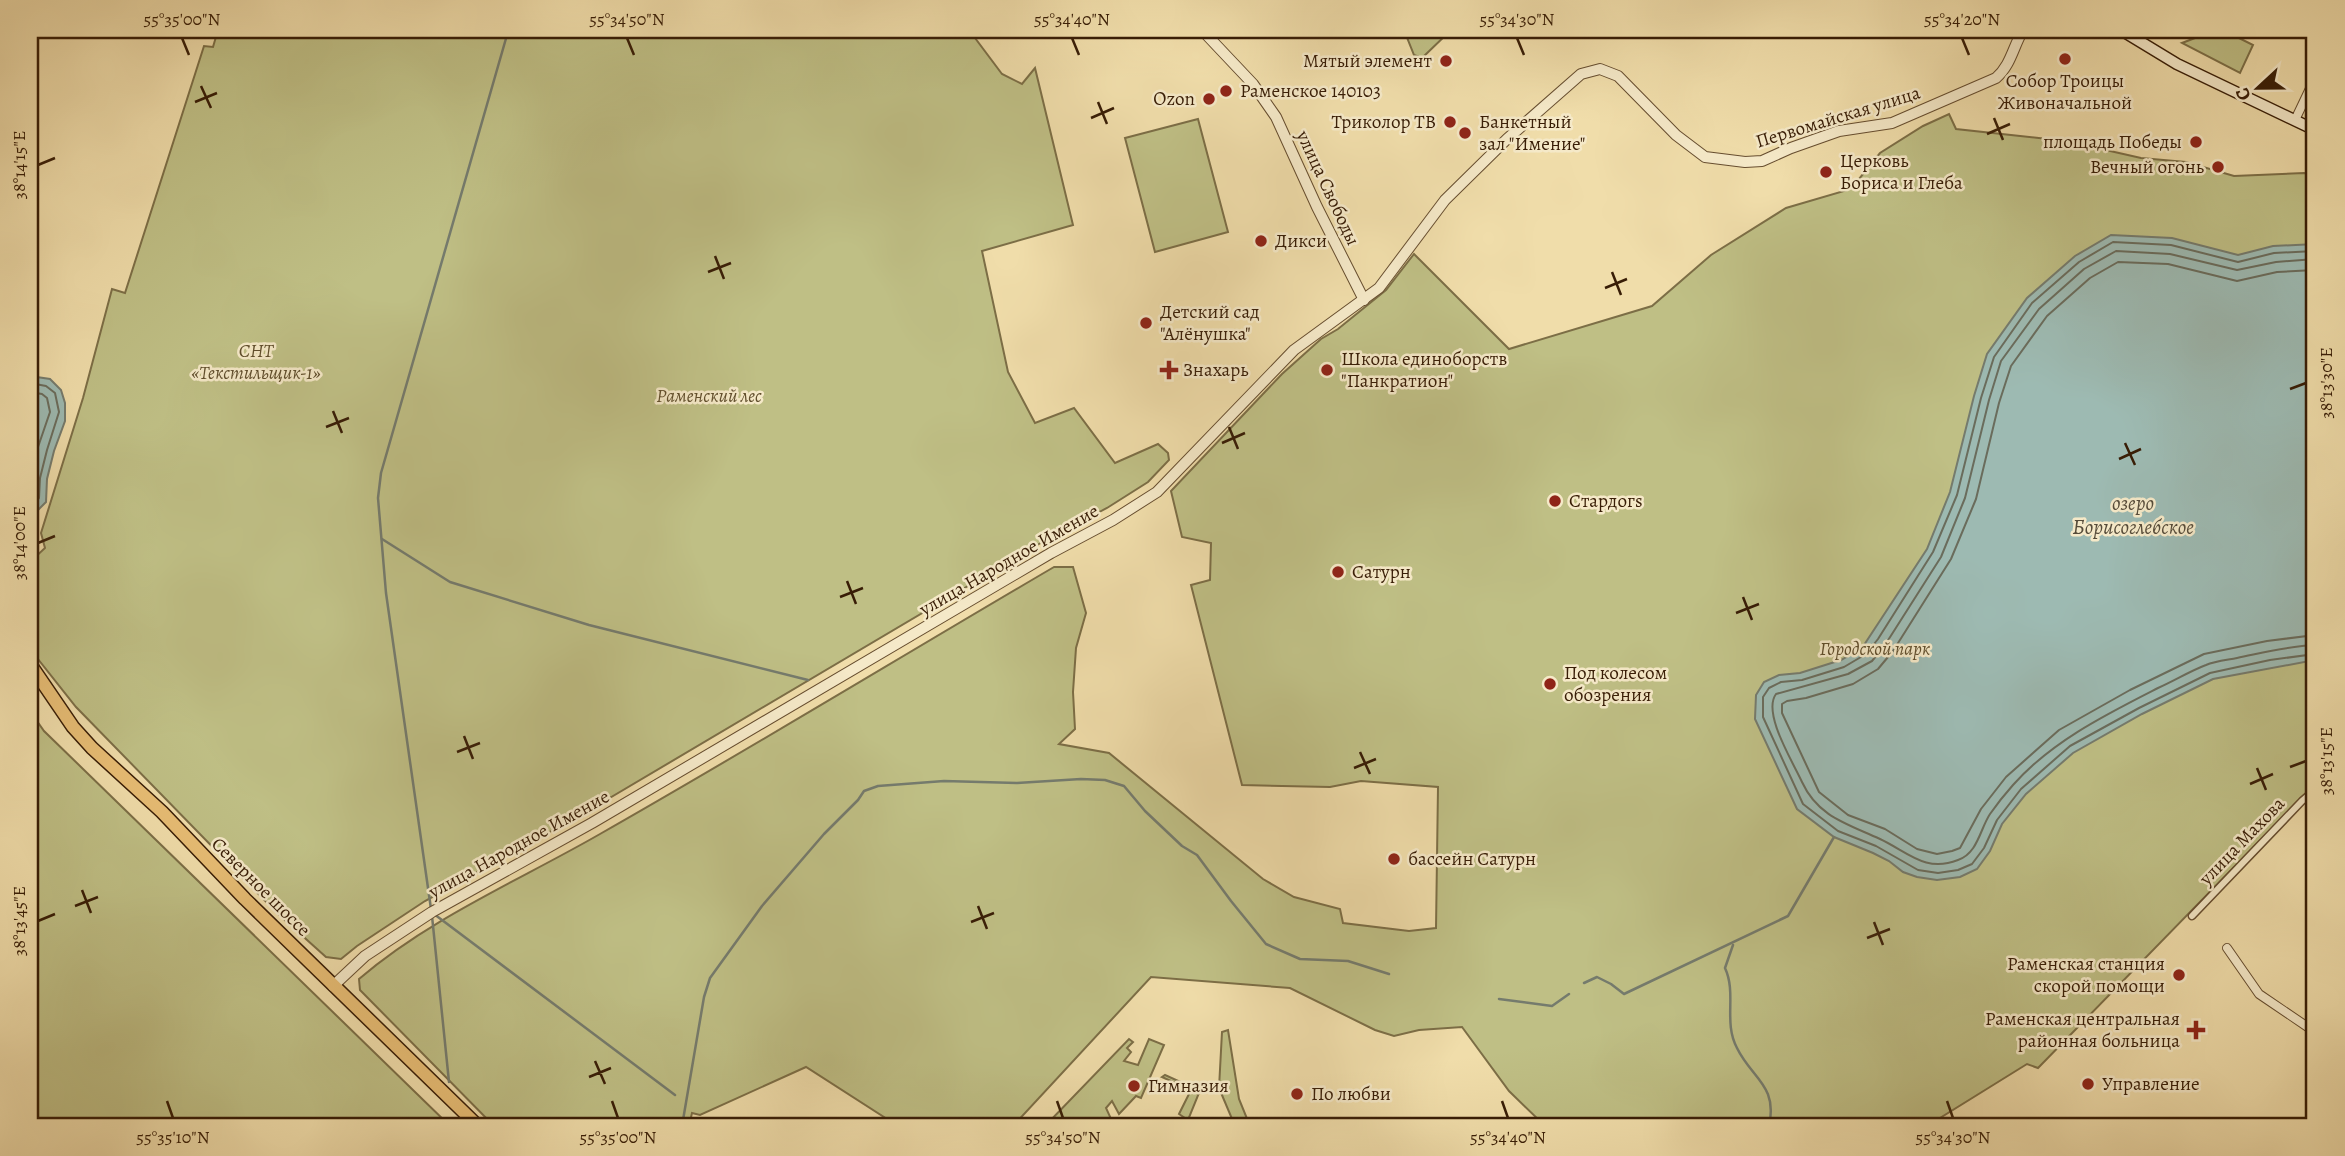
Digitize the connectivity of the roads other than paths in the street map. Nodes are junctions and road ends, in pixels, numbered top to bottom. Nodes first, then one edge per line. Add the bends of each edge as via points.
1 (33, 30) edge
2 (1202, 30) edge
3 (2023, 30) edge
4 (2121, 30) edge
5 (30, 40) edge
6 (1618, 76) joint
7 (2315, 79) edge
8 (2295, 120) junction
9 (2315, 130) edge
10 (1364, 300) junction
11 (30, 664) edge
12 (2315, 790) edge
13 (2192, 916) dead end
14 (2227, 948) dead end
15 (333, 986) junction
16 (2315, 1032) edge
17 (478, 1126) edge

1 - 5 main road
2 - 10 street, улица Свободы via 1253,84 1276,117
3 - 6 street, Первомайская улица via 2008,67 1996,78 1892,123 1839,131 1762,161 1705,156 1676,135
4 - 8 main road via 2177,64
6 - 10 street, улица Народное Имение via 1591,70 1570,82 1445,200 1379,288
7 - 8 street
8 - 9 main road
10 - 15 street, улица Народное Имение via 1294,350 1157,492 432,912 365,956
11 - 15 main road, Северное шоссе via 86,741
12 - 13 street, улица Махова
14 - 16 street via 2259,994
15 - 17 main road, Северное шоссе

